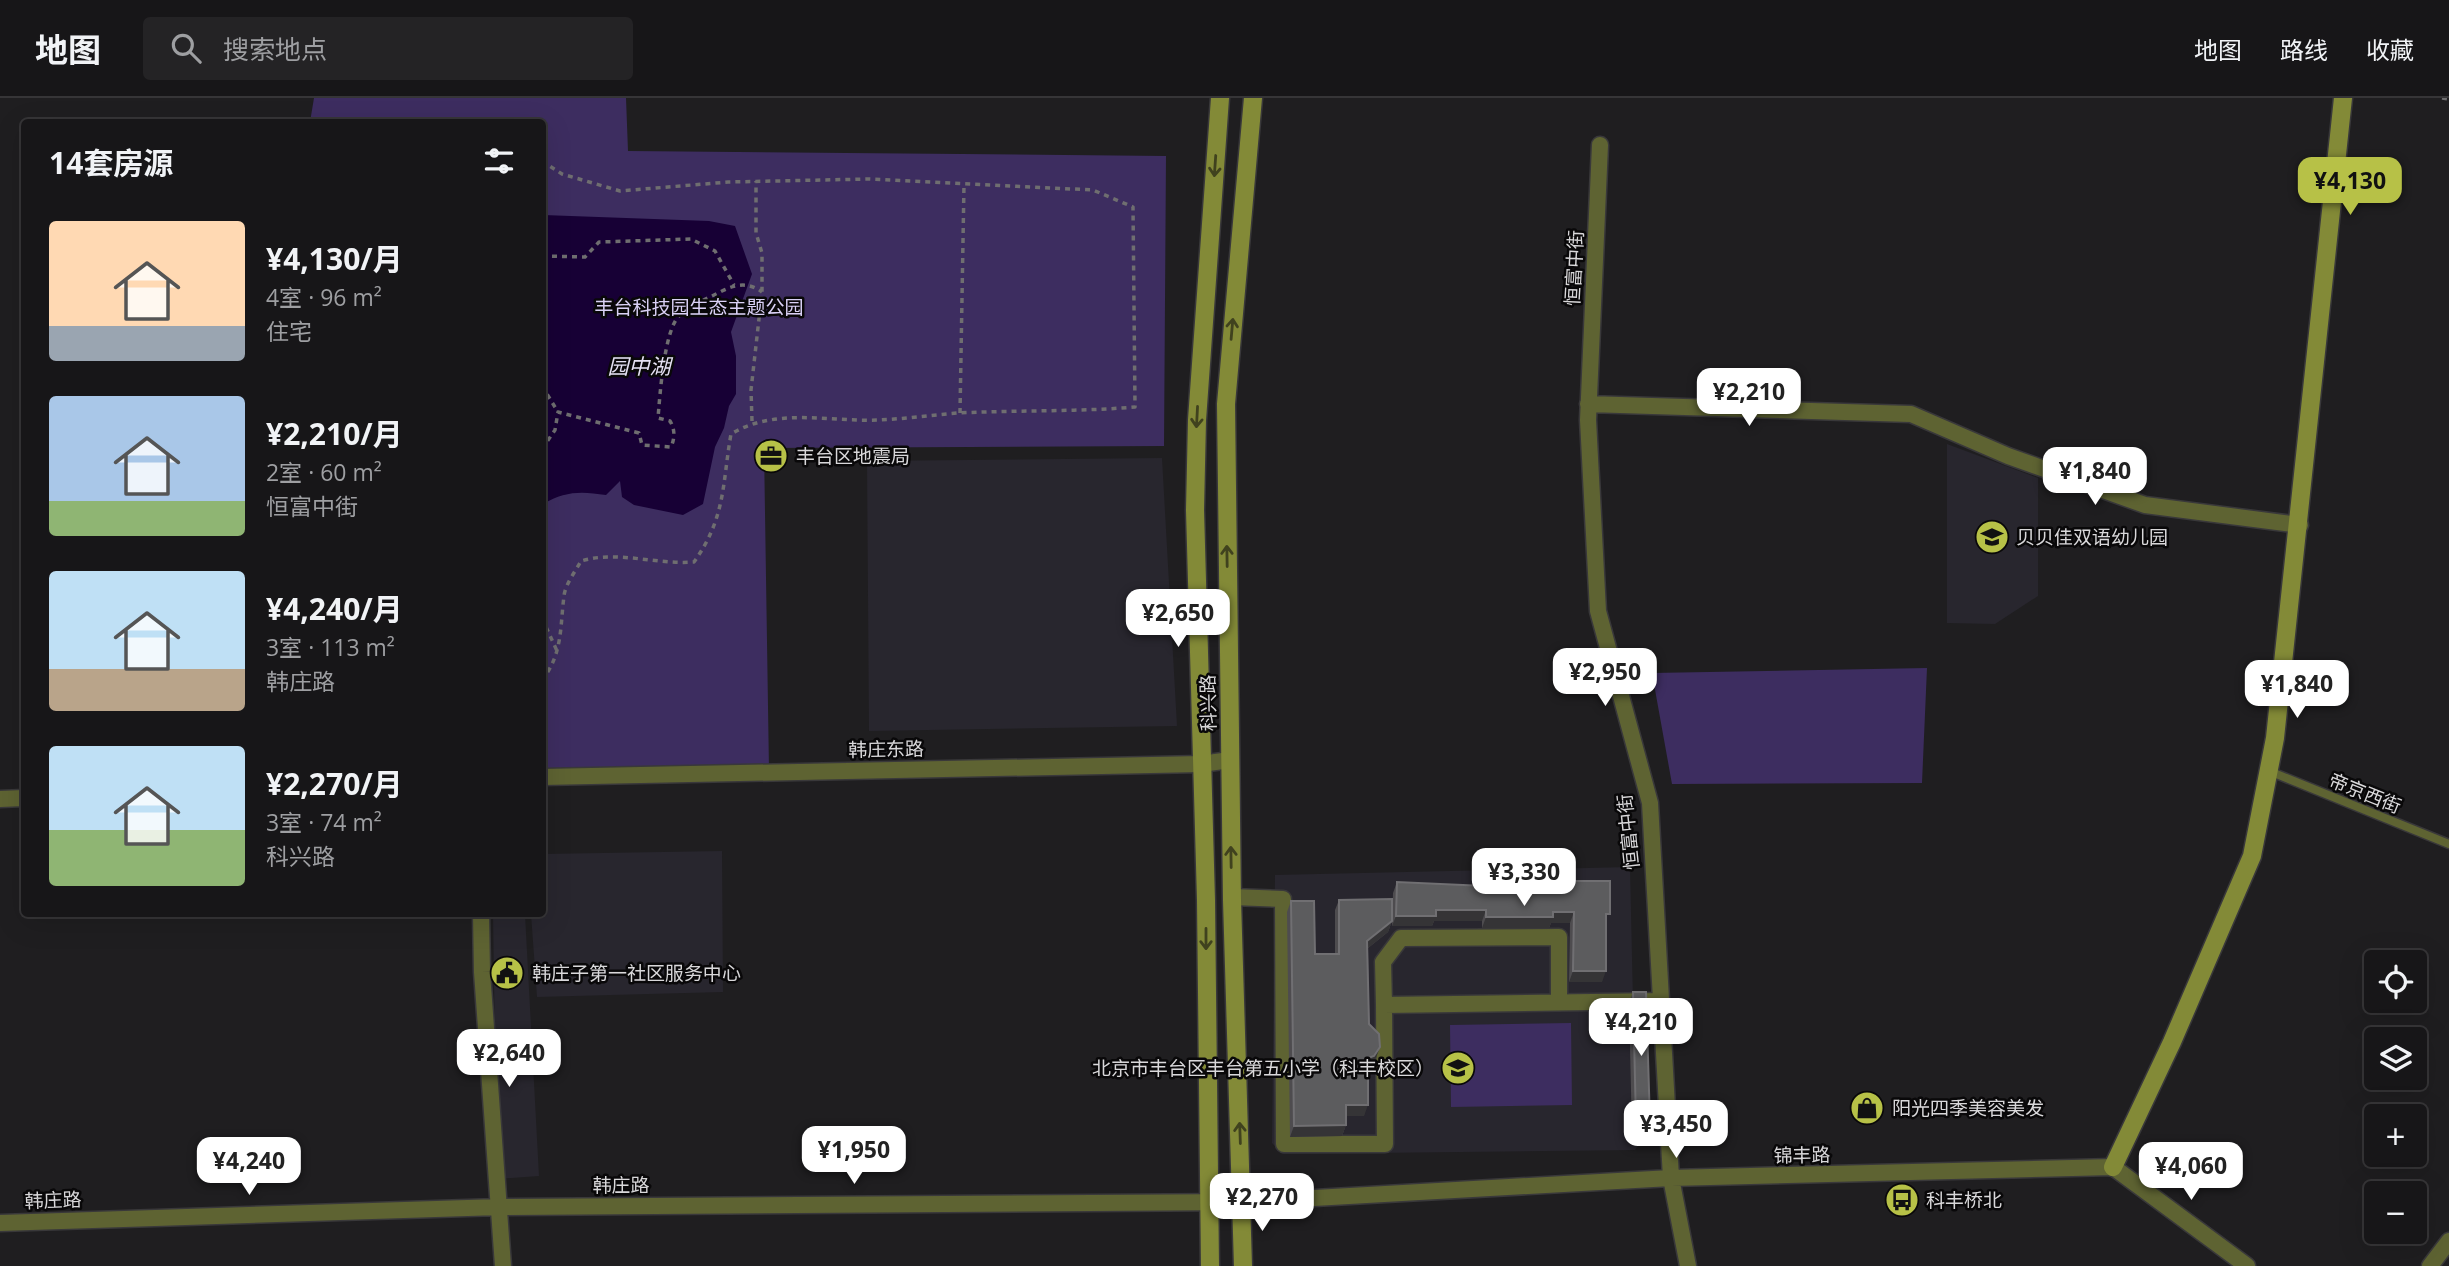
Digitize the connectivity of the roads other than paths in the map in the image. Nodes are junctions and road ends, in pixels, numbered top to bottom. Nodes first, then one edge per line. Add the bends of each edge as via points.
1 (1220, 98) edge
2 (1253, 98) edge
3 (2343, 98) edge
4 (1601, 145) dead end
5 (1588, 404) junction
6 (2300, 525) junction
7 (1230, 760) junction
8 (1202, 764) junction
9 (2269, 771) junction
10 (546, 777) edge
11 (21, 798) edge
12 (0, 799) edge
13 (2449, 844) edge
14 (1232, 897) junction
15 (481, 917) edge
16 (1661, 1001) junction
17 (1559, 1002) junction
18 (1384, 1005) junction
19 (2113, 1167) junction
20 (1671, 1178) junction
21 (1208, 1202) junction
22 (1242, 1202) junction
23 (499, 1207) junction
24 (0, 1223) edge
25 (2449, 1241) edge
26 (503, 1266) edge
27 (1210, 1266) edge
28 (1243, 1266) edge
29 (1688, 1266) edge
30 (2247, 1266) edge
31 (2430, 1266) edge

1 -> 8 main road, 科兴路 via 1197,420 1195,524
7 -> 2 main road, 科兴路 via 1226,404
3 - 6 main road
4 - 5 street, 恒富中街
5 - 6 street via 1911,414 2008,456 2145,505
5 - 16 street, 恒富中街 via 1598,611 1650,803
6 - 9 main road
7 - 8 street, 韩庄东路
14 -> 7 main road, 科兴路
8 - 10 street, 韩庄东路
8 -> 21 main road, 科兴路
9 - 13 lane, 帝京西街
9 - 19 main road via 2252,856
11 - 12 street
14 - 18 street via 1283,899 1284,1144 1385,1144
22 -> 14 main road, 科兴路
15 - 23 street
16 - 17 street
16 - 20 street, 恒富中街
17 - 18 street
17 - 18 street via 1559,937 1401,938 1383,962
19 - 20 street, 锦丰路
19 - 30 street
20 - 22 street, 锦丰路
20 - 29 street, 恒富中街
21 - 22 street, 韩庄路
21 - 23 street, 韩庄路
21 - 27 main road, 科兴路
22 - 28 main road, 科兴路
23 - 24 street, 韩庄路
23 - 26 street
25 - 31 street

